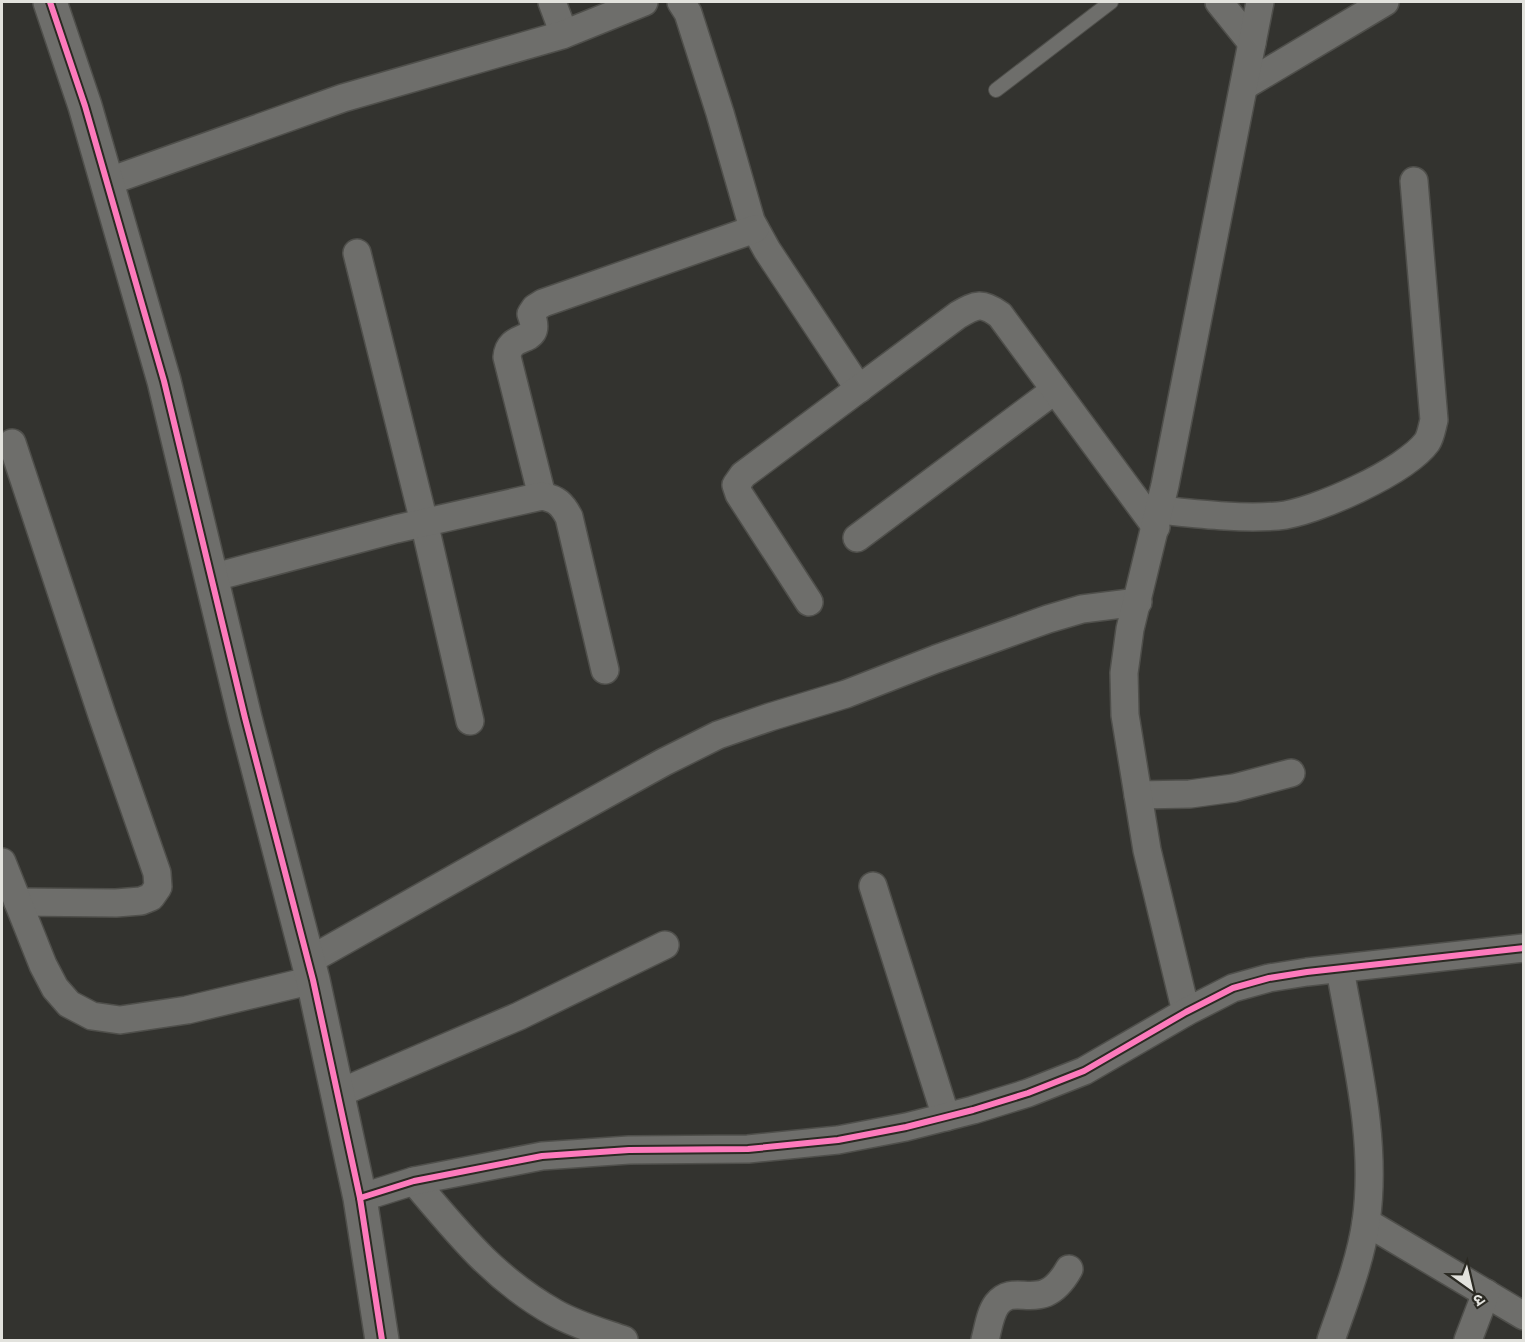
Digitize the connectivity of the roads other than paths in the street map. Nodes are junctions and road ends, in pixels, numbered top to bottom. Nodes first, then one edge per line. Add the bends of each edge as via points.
1 (50, 2) edge
2 (552, 2) edge
3 (644, 2) edge
4 (681, 2) edge
5 (1111, 2) edge
6 (1219, 2) edge
7 (1260, 2) edge
8 (1385, 2) edge
9 (564, 34) junction
10 (1252, 43) junction
11 (1244, 86) junction
12 (996, 90) dead end
13 (1414, 181) dead end
14 (106, 182) junction
15 (756, 230) junction
16 (357, 253) dead end
17 (859, 388) junction
18 (1055, 390) junction
19 (12, 443) dead end
20 (542, 496) junction
21 (1158, 518) junction
22 (424, 522) junction
23 (857, 538) dead end
24 (212, 578) junction
25 (809, 602) dead end
26 (1138, 602) junction
27 (605, 670) dead end
28 (470, 721) dead end
29 (1291, 773) dead end
30 (1138, 795) junction
31 (2, 862) edge
32 (873, 886) dead end
33 (18, 902) junction
34 (665, 945) dead end
35 (1524, 948) edge
36 (1340, 969) junction
37 (310, 971) junction
38 (1186, 1012) junction
39 (337, 1094) junction
40 (946, 1117) junction
41 (414, 1181) junction
42 (360, 1198) junction
43 (1366, 1222) junction
44 (1069, 1269) dead end
45 (1486, 1293) junction
46 (1524, 1316) edge
47 (382, 1341) edge
48 (624, 1341) edge
49 (985, 1341) edge
50 (1331, 1341) edge
51 (1468, 1341) edge

1 - 14 street
2 - 9 street
3 - 9 street
4 - 15 street
5 - 12 lane
6 - 10 street
7 - 10 street
8 - 11 street
9 - 14 street via 343,98
10 - 11 street
11 - 21 street
13 - 21 street via 1434,420 1429,440 1392,469 1314,508 1279,516
14 - 24 street via 164,381
15 - 17 street
15 - 20 street via 535,308 531,314 536,325 534,332 511,345 507,357
16 - 22 street
17 - 18 street via 974,305 988,307 1000,315
17 - 25 street via 743,475 736,485 738,494
18 - 21 street
18 - 23 street
19 - 33 street via 157,873 158,887 151,897 141,901
20 - 22 street
20 - 27 street via 554,498 569,517
21 - 26 street
22 - 24 street
22 - 28 street
24 - 37 street
26 - 30 street via 1124,673 1125,715
26 - 37 street via 1082,609 1048,619 846,694 718,735 530,836
29 - 30 street via 1234,788
30 - 38 street via 1147,850
31 - 33 street
32 - 40 street
33 - 37 street via 55,988 69,1004 92,1016 120,1020 187,1010
34 - 39 street via 519,1016
35 - 36 street
36 - 38 street via 1269,978 1233,988
36 - 43 street via 1364,1106 1370,1167
37 - 39 street
38 - 40 street via 1084,1071 1028,1093
39 - 42 street
40 - 41 street via 838,1140 748,1149 629,1150 542,1156
41 - 42 street
41 - 48 street via 483,1261 516,1289 557,1315
42 - 47 street
43 - 45 street
43 - 50 street
44 - 49 street via 1051,1292 1005,1297 996,1305
45 - 46 street
45 - 51 street

